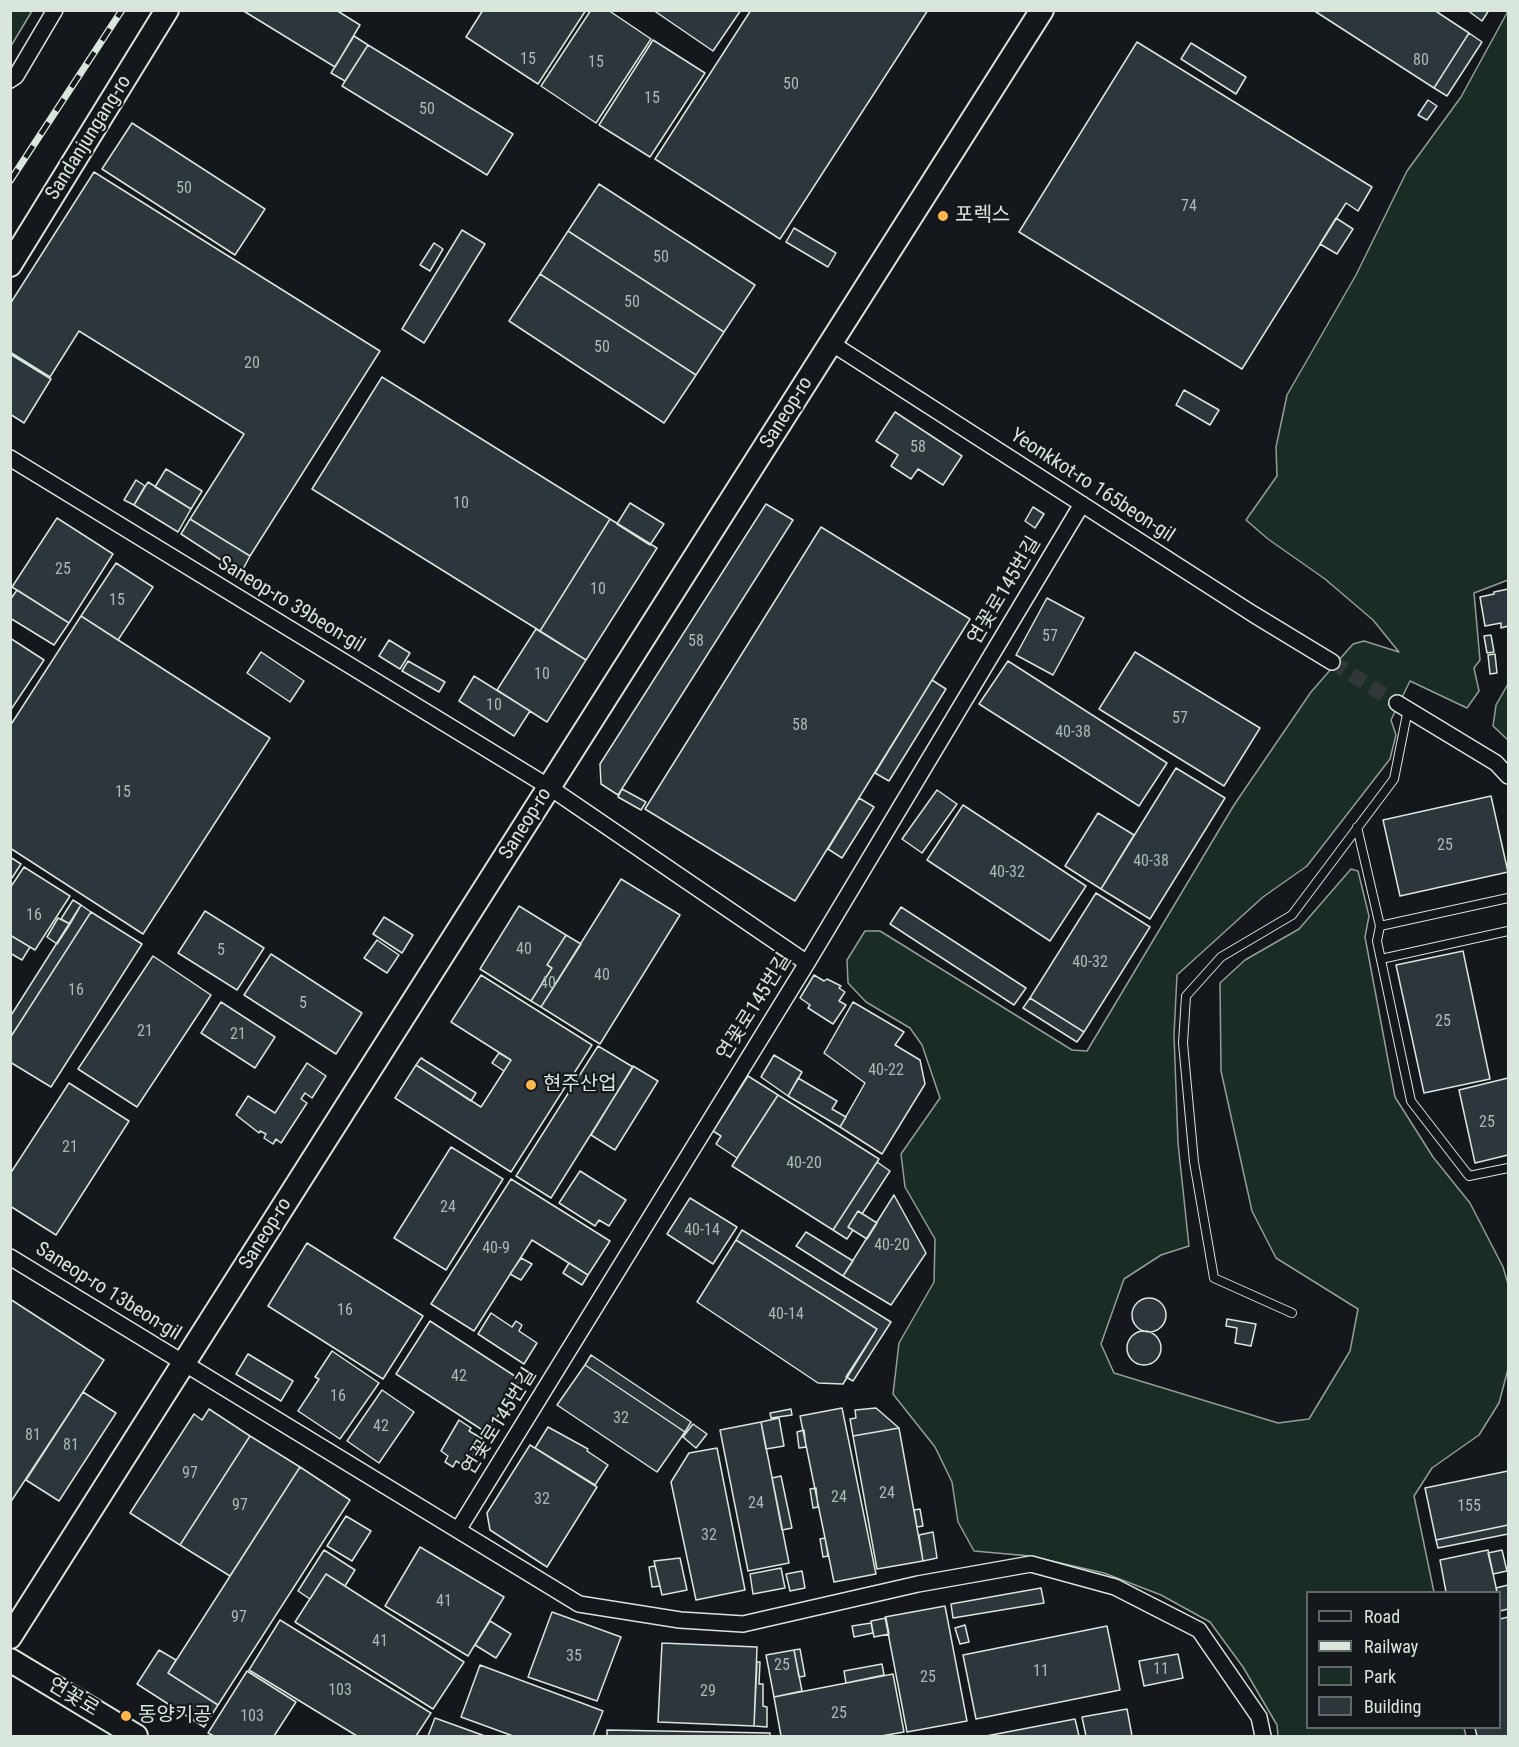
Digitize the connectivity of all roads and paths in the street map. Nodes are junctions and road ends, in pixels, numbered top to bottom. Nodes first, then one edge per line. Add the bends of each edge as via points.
1 (56, 10) edge
2 (167, 10) edge
3 (1042, 10) edge
4 (10, 80) edge
5 (10, 265) edge
6 (831, 343) junction
7 (10, 458) edge
8 (1082, 504) junction
9 (1332, 662) tunnel mouth
10 (1403, 706) joint
11 (1509, 776) edge
12 (549, 787) junction
13 (1357, 827) junction
14 (1509, 898) edge
15 (1380, 926) junction
16 (1509, 931) edge
17 (1381, 959) junction
18 (807, 963) junction
19 (1509, 1168) edge
20 (10, 1257) edge
21 (1292, 1314) dead end
22 (184, 1363) junction
23 (458, 1530) junction
24 (10, 1637) edge
25 (10, 1660) edge
26 (136, 1737) edge
27 (1263, 1737) edge

1 - 4 street
2 - 5 street, Sandanjungang-ro
3 - 6 street, Saneop-ro
6 - 8 street, Yeonkkot-ro 165beon-gil
6 - 12 street, Saneop-ro
7 - 12 street, Saneop-ro 39beon-gil
8 - 9 street, Yeonkkot-ro 165beon-gil
8 - 18 street, 연꽃로145번길
10 - 11 street via 1496,763
10 - 13 lane via 1394,779
12 - 18 street, Saneop-ro 39beon-gil
12 - 22 street, Saneop-ro
13 - 15 lane
13 - 21 lane via 1292,915 1221,957 1186,996 1183,1043 1194,1162 1214,1278
14 - 15 lane
15 - 17 lane via 1377,941
16 - 17 lane
17 - 19 lane via 1411,1101 1469,1176
18 - 23 street, 연꽃로145번길
20 - 22 street, Saneop-ro 13beon-gil
22 - 23 street
22 - 24 street, Saneop-ro
23 - 27 street via 579,1604 680,1620 743,1624 918,1584 1031,1564 1115,1587 1199,1630 1260,1717
25 - 26 street, 연꽃로

